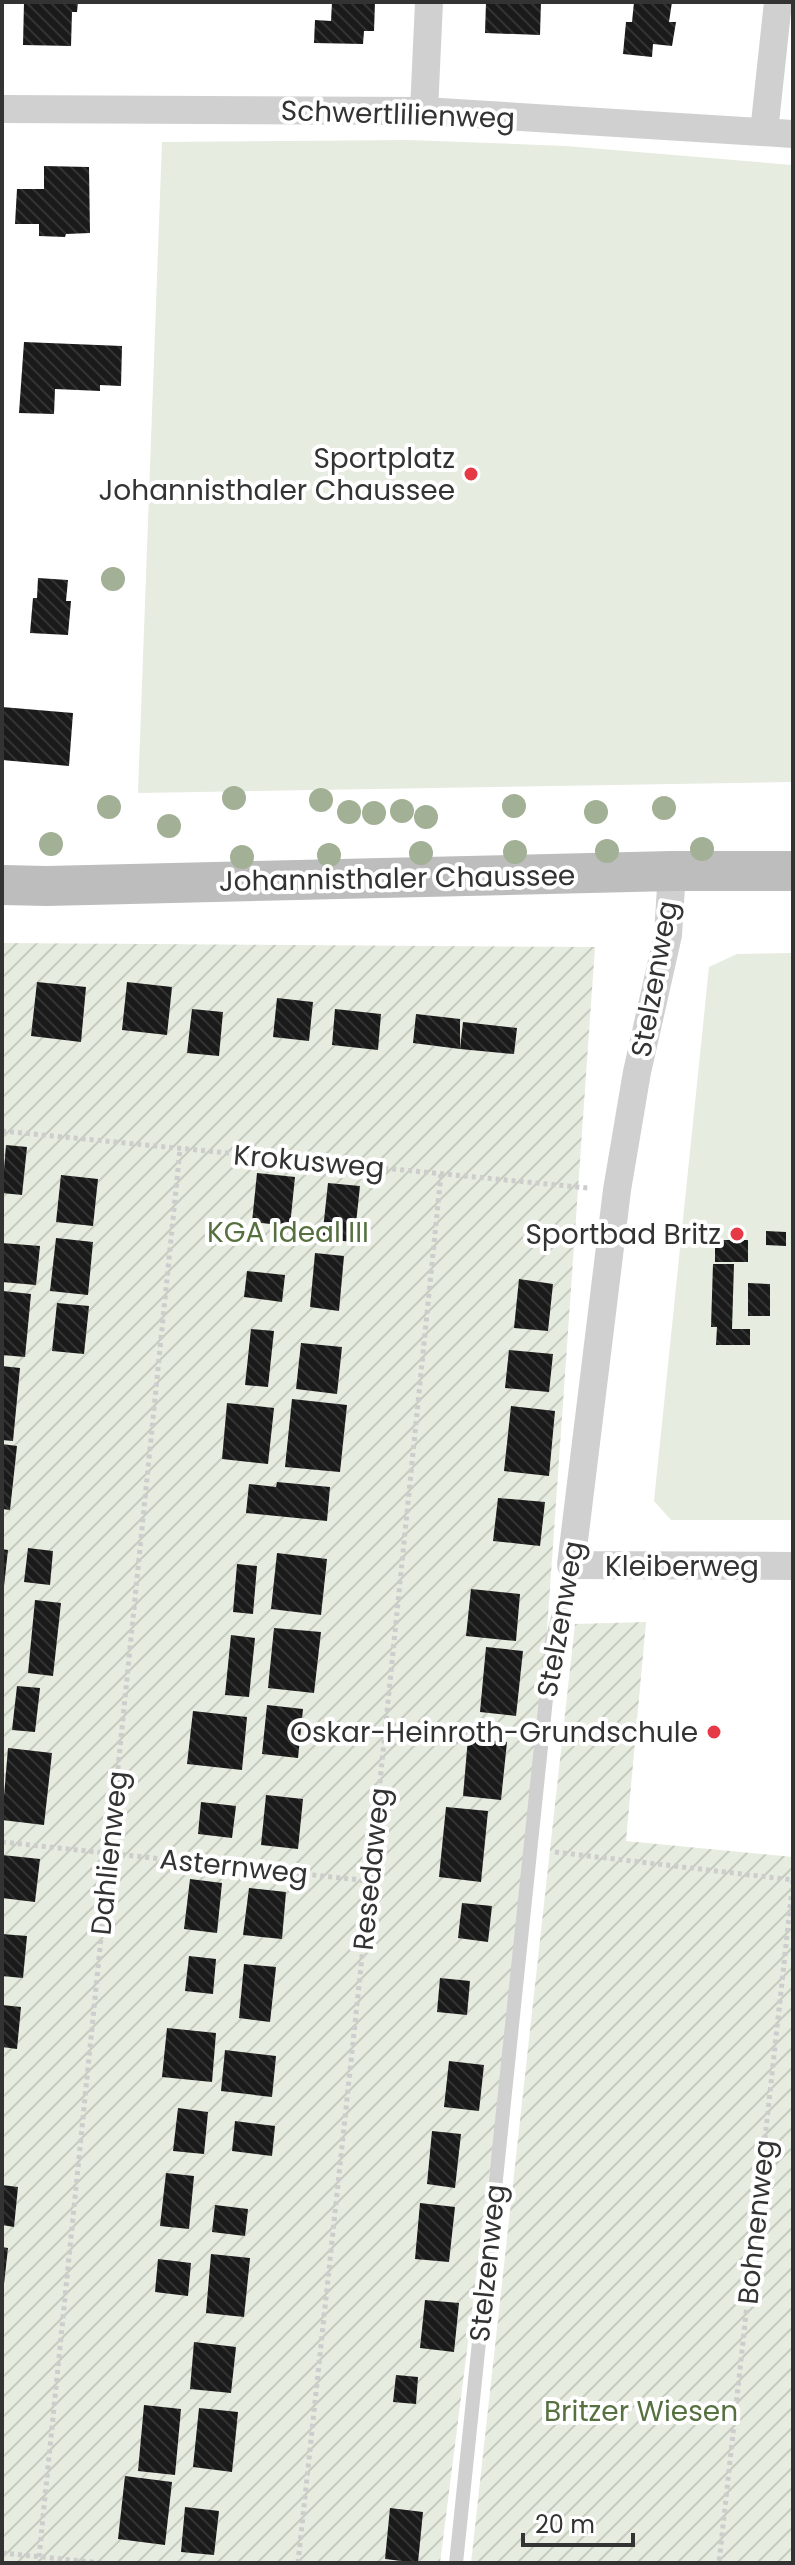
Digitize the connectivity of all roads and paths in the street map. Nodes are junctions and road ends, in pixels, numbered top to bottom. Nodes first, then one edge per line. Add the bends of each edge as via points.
1 (429, 2) edge
2 (778, 2) edge
3 (2, 109) edge
4 (424, 111) junction
5 (764, 132) junction
6 (793, 134) edge
7 (672, 871) junction
8 (793, 871) edge
9 (2, 885) edge
10 (2, 1131) edge
11 (180, 1149) junction
12 (441, 1174) junction
13 (617, 1190) junction
14 (571, 1565) junction
15 (793, 1566) edge
16 (2, 1842) edge
17 (530, 1850) junction
18 (109, 1853) junction
19 (793, 1880) edge
20 (370, 1881) junction
21 (2, 2553) edge
22 (39, 2557) junction
23 (102, 2563) edge
24 (298, 2563) edge
25 (456, 2563) edge
26 (719, 2563) edge

1 - 4 street
2 - 5 street
3 - 4 street, Schwertlilienweg
4 - 5 street, Schwertlilienweg
5 - 6 street, Schwertlilienweg
7 - 8 street, Johannisthaler Chaussee
7 - 9 street, Johannisthaler Chaussee
7 - 13 street, Stelzenweg via 668,935
10 - 11 path, Krokusweg
11 - 12 path, Krokusweg
11 - 18 path, Dahlienweg
12 - 13 path, Krokusweg
12 - 20 path, Resedaweg
13 - 14 street, Stelzenweg
14 - 15 street, Kleiberweg
14 - 17 lane, Stelzenweg via 552,1641
16 - 18 path, Asternweg
17 - 19 path
17 - 25 lane, Stelzenweg
18 - 20 path, Asternweg
18 - 22 path, Dahlienweg
19 - 26 path, Bohnenweg
20 - 24 path, Resedaweg
21 - 22 path
22 - 23 path

